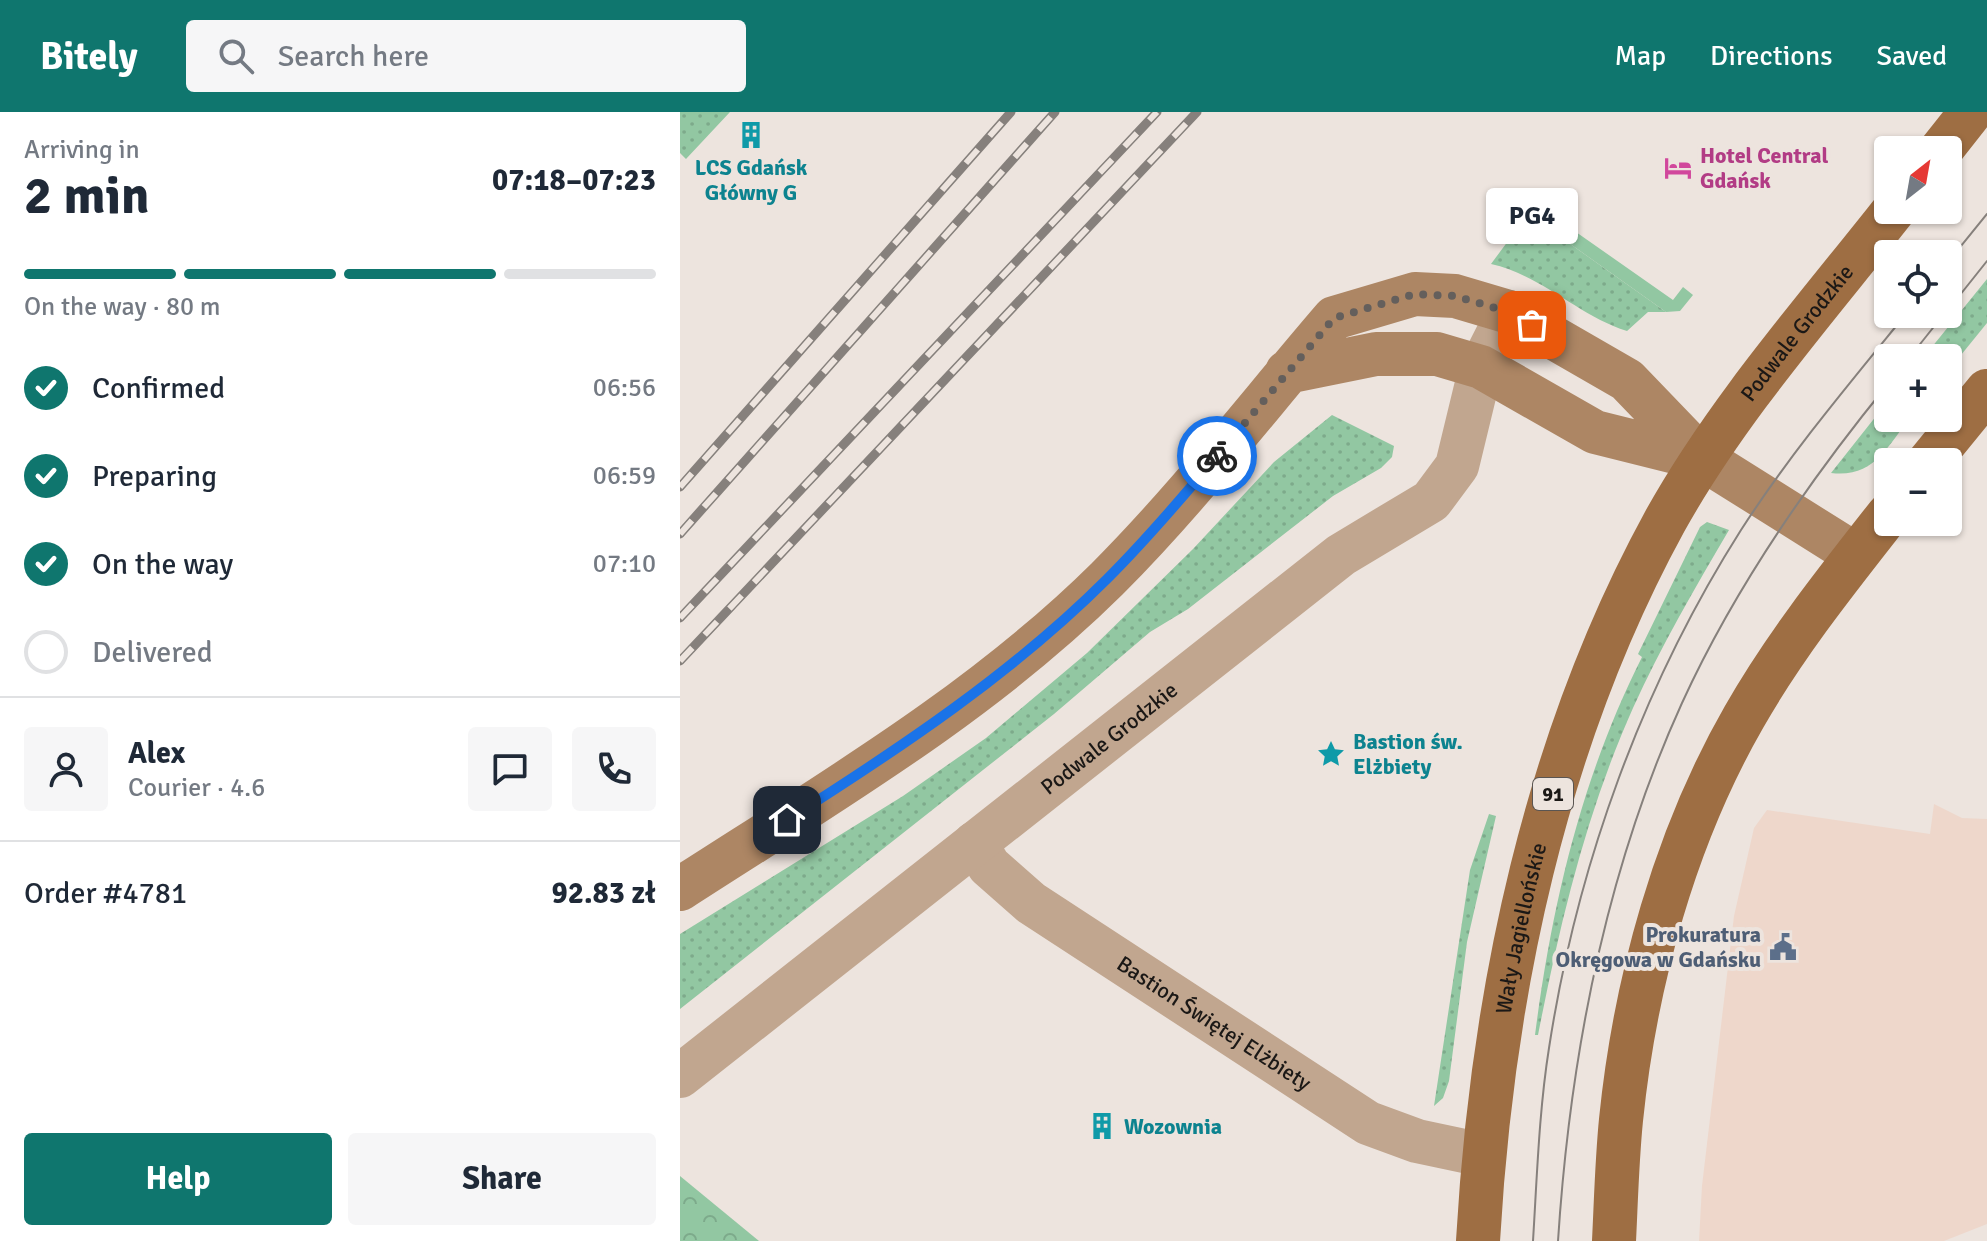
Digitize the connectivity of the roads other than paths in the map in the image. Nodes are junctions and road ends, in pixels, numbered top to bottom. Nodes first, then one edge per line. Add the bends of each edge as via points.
1 (1971, 112) edge
2 (1952, 136) edge
3 (1883, 224) edge
4 (1509, 312) junction
5 (1481, 367) junction
6 (1287, 372) junction
7 (1987, 391) edge
8 (1940, 448) edge
9 (1703, 459) junction
10 (1874, 532) edge
11 (1856, 555) junction
12 (975, 843) junction
13 (680, 889) edge
14 (680, 1076) edge
15 (1483, 1155) junction
16 (1478, 1241) edge
17 (1614, 1241) edge

1 - 2 main road
3 - 9 main road, Podwale Grodzkie / 91
4 - 5 street, Podwale Grodzkie
4 - 6 street via 1455,296 1415,294 1369,305 1334,318
4 - 9 street via 1627,380
5 - 6 street via 1437,354 1376,354
5 - 9 street via 1595,432
5 - 12 street, Podwale Grodzkie via 1457,466 1431,501 1341,555
6 - 13 street via 1106,580 1005,668 867,769
7 - 8 main road
9 - 11 street
9 - 15 main road, Wały Jagiellońskie / 91 via 1630,591 1548,810 1524,899
10 - 11 main road
11 - 17 main road via 1782,653 1743,718 1676,869 1655,937 1621,1119
12 - 14 street, Podwale Grodzkie
12 - 15 street, Bastion Świętej Elżbiety via 989,866 1031,903 1368,1123 1417,1141
15 - 16 main road, Wały Jagiellońskie / 91

